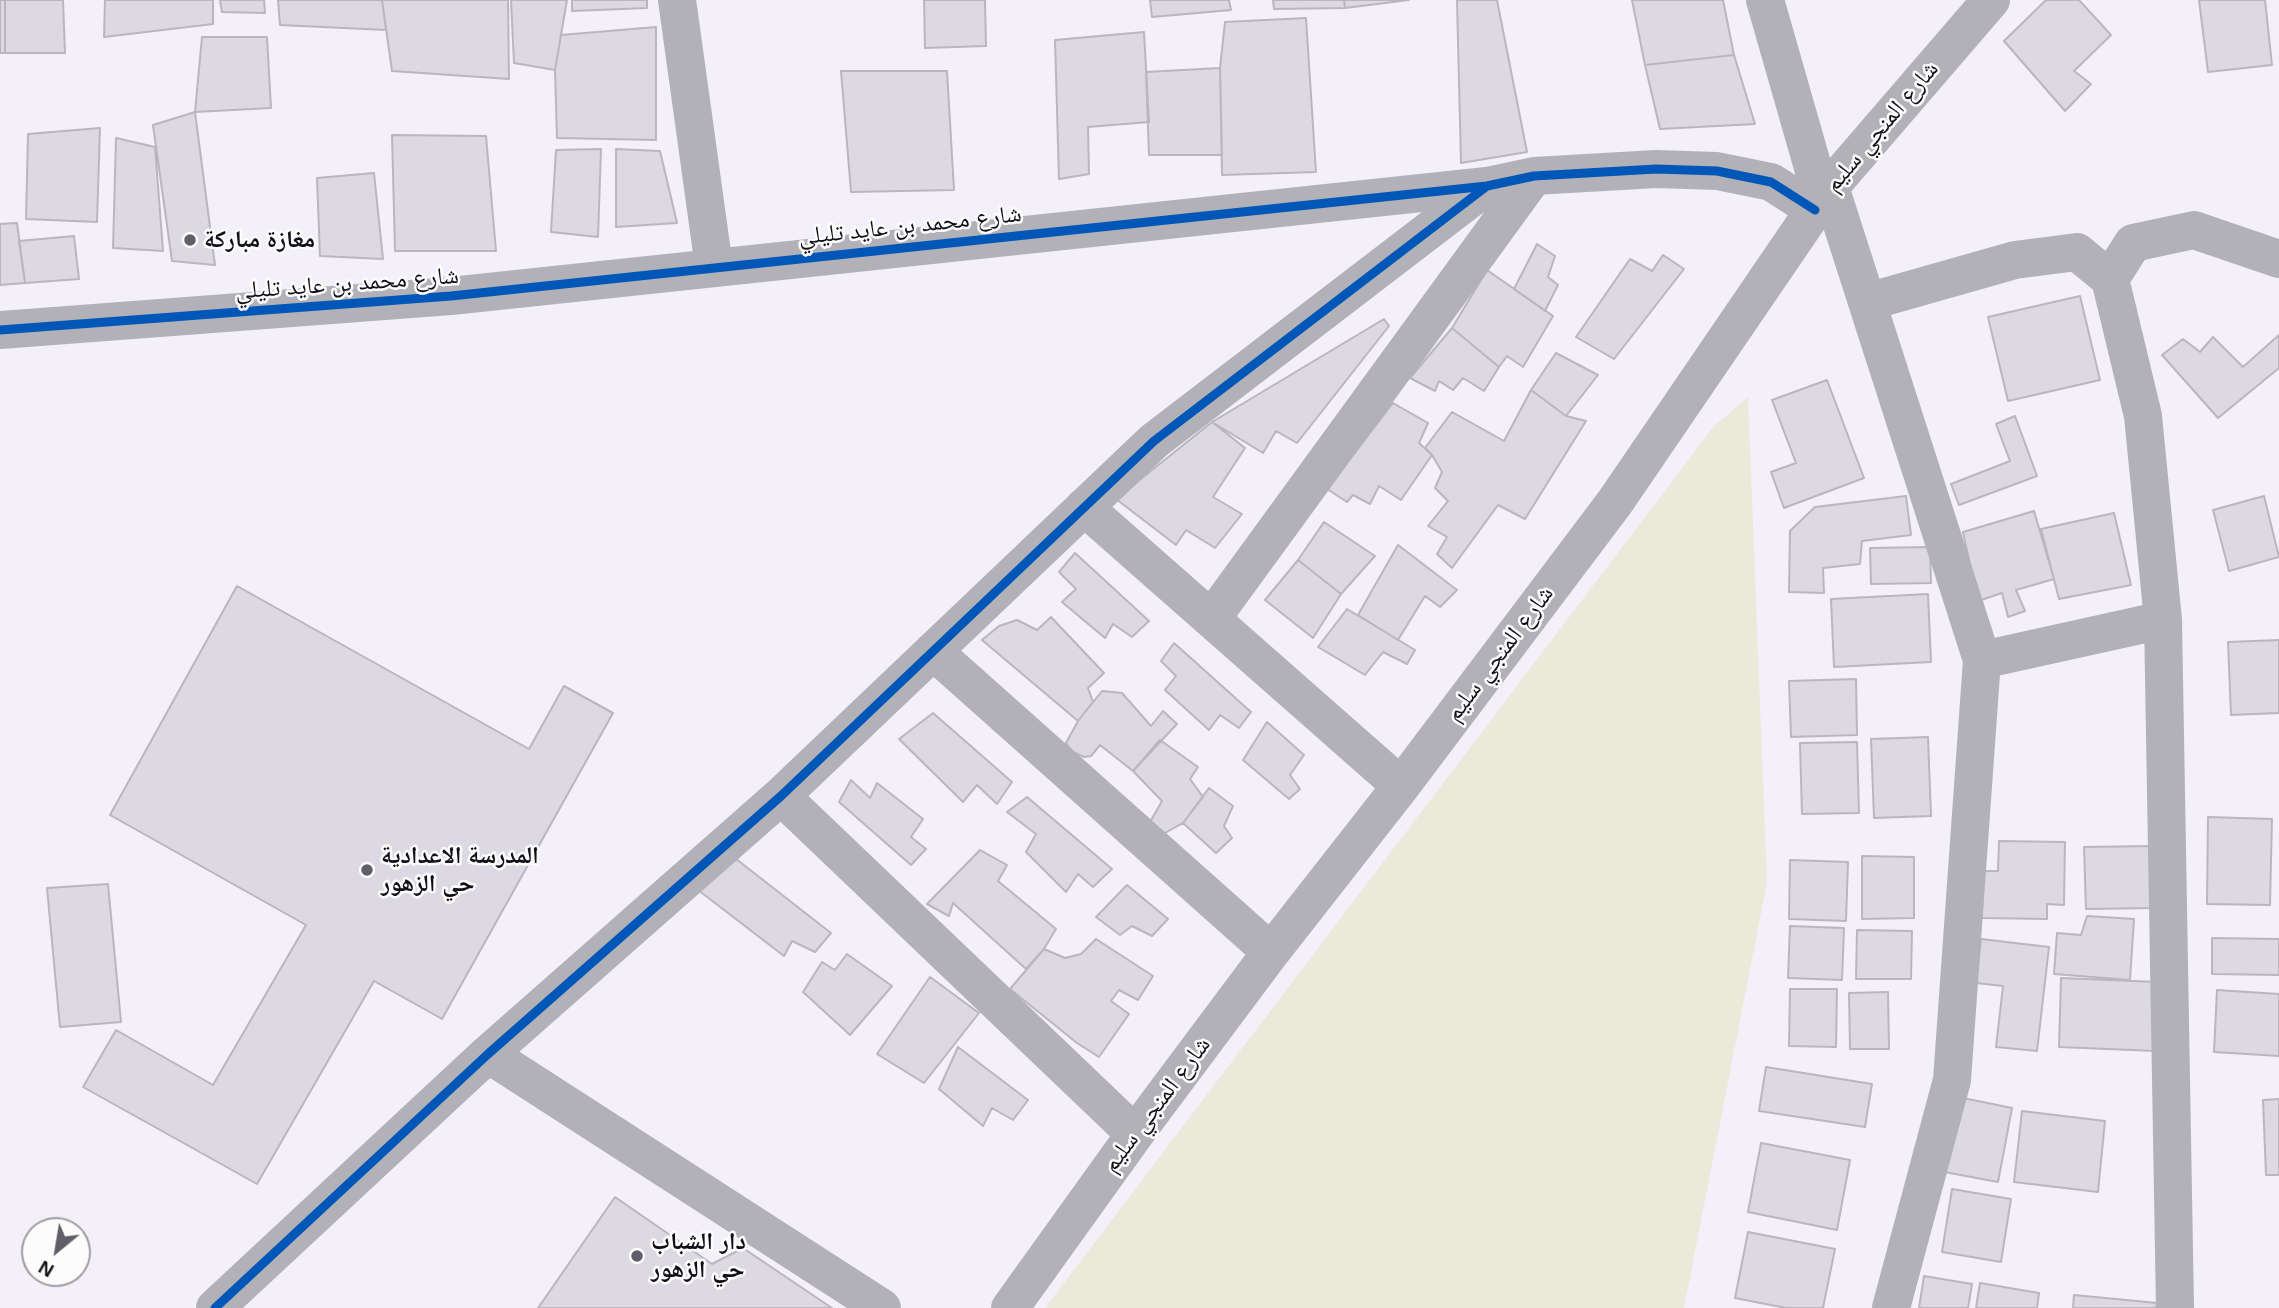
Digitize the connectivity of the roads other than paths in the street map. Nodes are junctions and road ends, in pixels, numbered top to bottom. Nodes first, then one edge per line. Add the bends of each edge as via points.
1 (677, 0) edge
2 (1765, 0) edge
3 (1991, 0) edge
4 (1534, 176) junction
5 (1487, 186) junction
6 (1823, 199) junction
7 (2279, 259) edge
8 (714, 267) junction
9 (2110, 279) junction
10 (1867, 302) junction
11 (0, 330) edge
12 (1084, 508) junction
13 (1212, 618) junction
14 (2163, 620) junction
15 (933, 651) junction
16 (1982, 660) junction
17 (1401, 786) junction
18 (781, 796) junction
19 (1271, 952) junction
20 (488, 1054) junction
21 (1135, 1134) junction
22 (215, 1308) edge
23 (882, 1308) edge
24 (1010, 1308) edge
25 (1891, 1308) edge
26 (2175, 1308) edge

1 - 8 street
2 - 6 street
3 - 6 street, شارع المنجي سليم
4 - 5 street, شارع محمد بن عايد تليلي
4 - 6 street, شارع محمد بن عايد تليلي via 1656,169 1717,171
4 - 13 street
5 - 8 street, شارع محمد بن عايد تليلي
5 - 12 street via 1154,441
6 - 10 street
6 - 17 street, شارع المنجي سليم via 1615,502
7 - 9 street via 2194,230 2133,243
8 - 11 street, شارع محمد بن عايد تليلي via 451,296
9 - 10 street via 2077,252 2015,260
9 - 14 street via 2143,416
10 - 16 street
12 - 13 street
12 - 15 street
13 - 17 street
14 - 16 street
14 - 26 street
15 - 18 street
15 - 19 street
16 - 25 street via 1952,1080
17 - 19 street, شارع المنجي سليم
18 - 20 street
18 - 21 street
19 - 21 street, شارع المنجي سليم
20 - 22 street
20 - 23 street
21 - 24 street, شارع المنجي سليم

